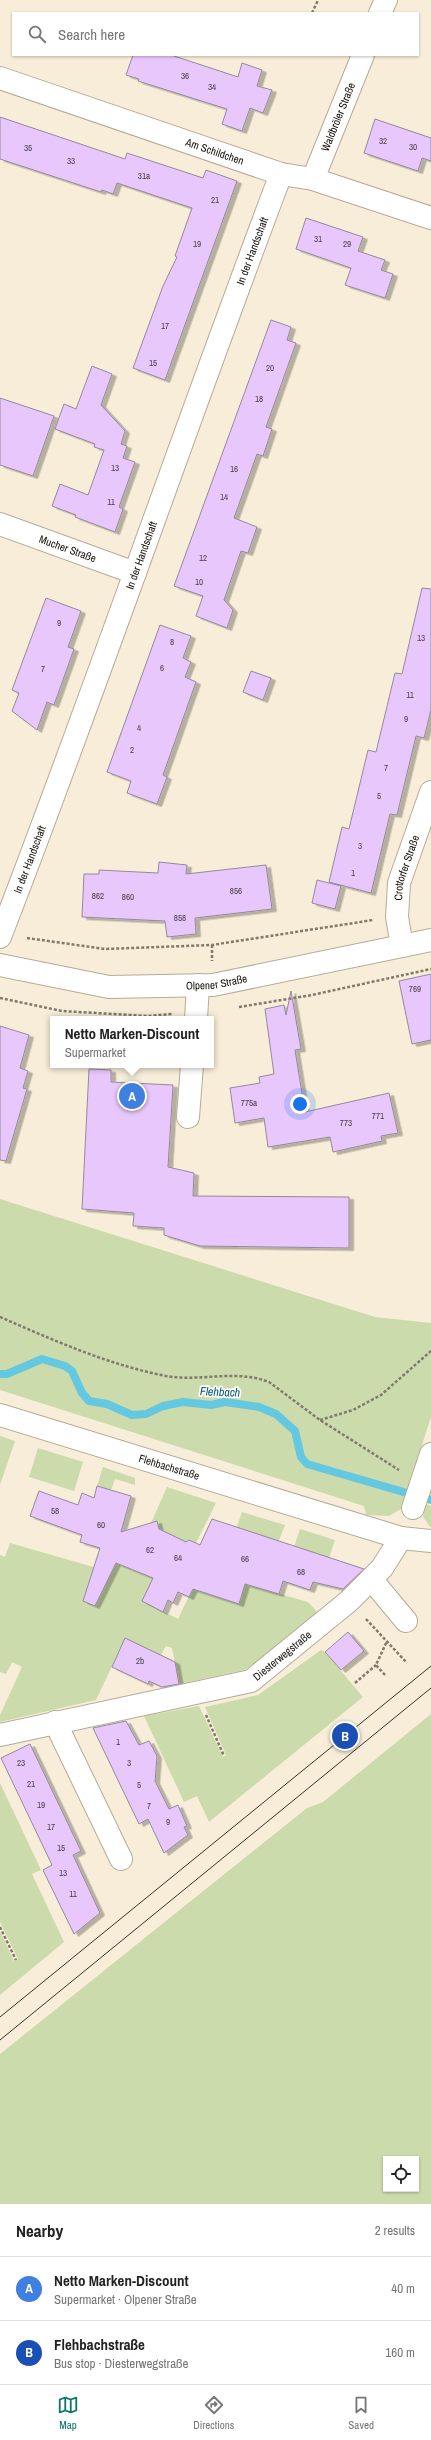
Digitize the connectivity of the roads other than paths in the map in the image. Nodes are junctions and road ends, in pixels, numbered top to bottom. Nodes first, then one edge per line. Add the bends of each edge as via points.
1 (386, 0) edge
2 (380, 12) edge
3 (363, 56) edge
4 (0, 78) edge
5 (281, 174) junction
6 (313, 179) junction
7 (431, 218) edge
8 (0, 524) edge
9 (135, 573) junction
10 (431, 792) edge
11 (1, 936) edge
12 (431, 940) edge
13 (402, 946) junction
14 (0, 965) edge
15 (198, 985) junction
16 (196, 1016) edge
17 (192, 1068) edge
18 (188, 1117) dead end
19 (0, 1415) edge
20 (431, 1454) edge
21 (416, 1498) dead end
22 (401, 1538) junction
23 (431, 1541) edge
24 (371, 1579) junction
25 (406, 1621) dead end
26 (55, 1722) junction
27 (0, 1735) edge
28 (121, 1859) dead end

1 - 2 street
3 - 6 street, Waldbröler Straße
4 - 5 street, Am Schildchen
5 - 6 street, Am Schildchen
5 - 9 street, In der Handschaft via 214,351
6 - 7 street, Am Schildchen
8 - 9 street, Mucher Straße
9 - 11 street, In der Handschaft
10 - 13 street, Crottorfer Straße via 399,883 397,917
12 - 13 street, Olpener Straße
13 - 15 street, Olpener Straße via 213,985
14 - 15 street, Olpener Straße via 109,987
15 - 16 street
17 - 18 street
19 - 22 street, Flehbachstraße
20 - 21 street
22 - 23 street, Flehbachstraße
22 - 24 street, Diesterwegstraße via 382,1568
24 - 25 street
24 - 26 street, Diesterwegstraße via 349,1601 258,1676 242,1684
26 - 27 street, Diesterwegstraße
26 - 28 street

